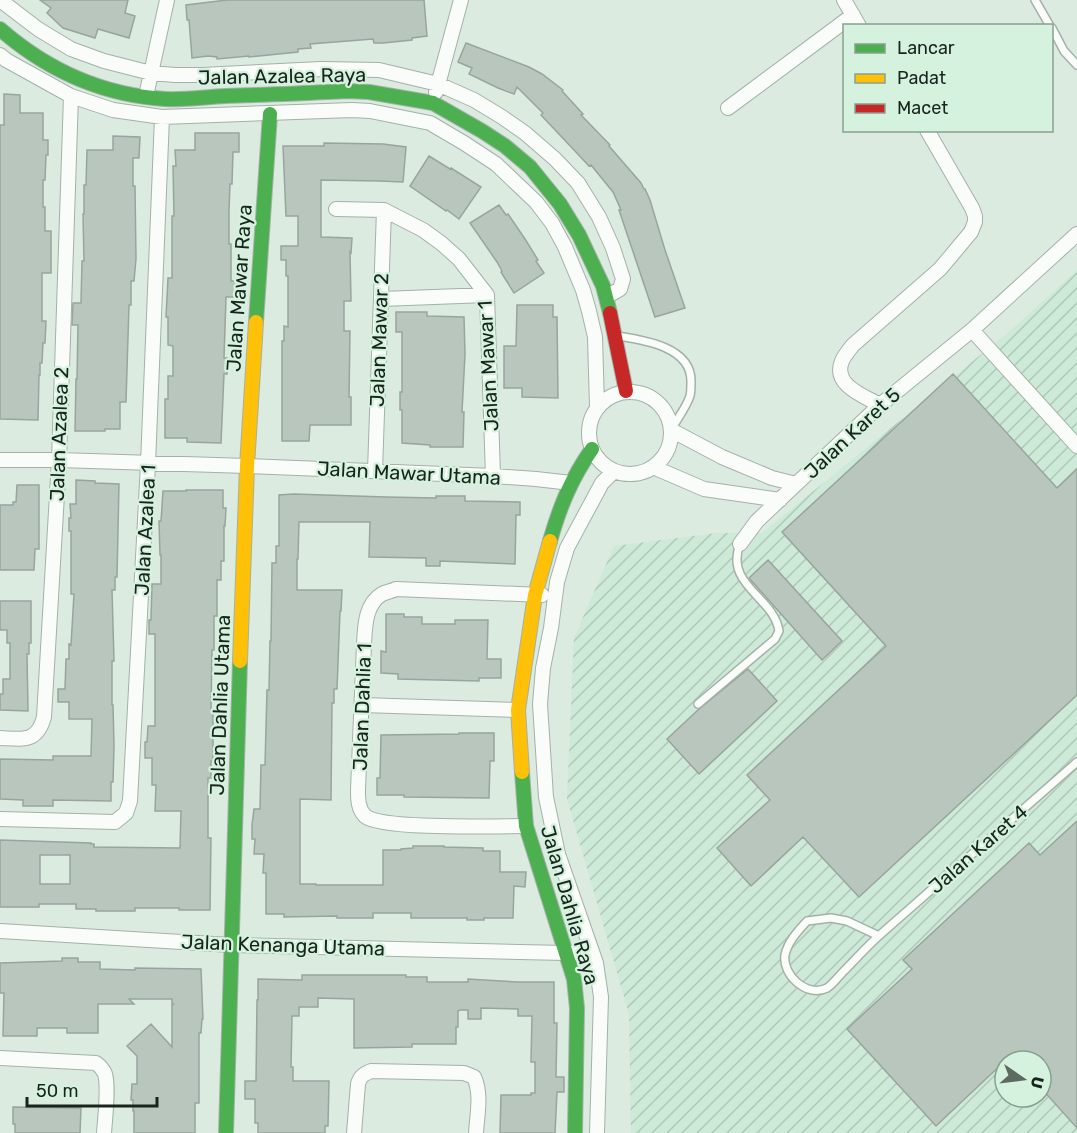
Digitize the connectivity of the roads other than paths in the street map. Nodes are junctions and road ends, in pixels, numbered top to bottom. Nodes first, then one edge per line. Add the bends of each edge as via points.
1 (0, 0) edge
2 (167, 0) edge
3 (461, 0) edge
4 (844, 0) edge
5 (1035, 0) edge
6 (856, 20) edge
7 (1049, 24) edge
8 (0, 28) edge
9 (843, 29) edge
10 (1053, 31) edge
11 (0, 55) edge
12 (1077, 65) edge
13 (151, 73) junction
14 (438, 84) junction
15 (71, 96) junction
16 (146, 96) junction
17 (433, 103) junction
18 (728, 108) dead end
19 (270, 114) junction
20 (162, 117) junction
21 (430, 123) junction
22 (928, 132) edge
23 (336, 209) dead end
24 (384, 210) junction
25 (1077, 234) edge
26 (487, 295) junction
27 (606, 297) junction
28 (381, 299) junction
29 (972, 330) junction
30 (615, 336) junction
31 (626, 391) junction
32 (880, 405) junction
33 (597, 407) junction
34 (671, 430) junction
35 (1077, 446) edge
36 (591, 449) junction
37 (0, 460) edge
38 (59, 460) junction
39 (148, 464) junction
40 (247, 466) junction
41 (653, 466) junction
42 (375, 471) junction
43 (614, 471) junction
44 (493, 476) junction
45 (571, 483) junction
46 (796, 484) junction
47 (780, 500) junction
48 (740, 544) joint
49 (535, 595) junction
50 (555, 596) junction
51 (698, 704) dead end
52 (362, 705) junction
53 (518, 710) junction
54 (0, 738) edge
55 (1077, 762) edge
56 (0, 819) edge
57 (526, 826) junction
58 (0, 931) edge
59 (879, 936) junction
60 (231, 945) junction
61 (592, 951) junction
62 (565, 953) junction
63 (0, 1058) edge
64 (104, 1133) edge
65 (226, 1133) edge
66 (354, 1133) edge
67 (476, 1133) edge
68 (575, 1133) edge
69 (597, 1133) edge

1 - 13 street via 71,49
2 - 13 street
3 - 14 street
4 - 6 street
5 - 7 lane
8 - 16 street, Jalan Azalea Raya via 43,62 77,79
9 - 18 street
10 - 12 lane
11 - 15 street, Jalan Azalea Raya
13 - 14 street via 380,70
13 - 16 street
14 - 17 street
14 - 27 street via 502,117 540,146 578,183 599,217 623,279 620,289
15 - 20 street, Jalan Azalea Raya via 113,110
15 - 38 street, Jalan Azalea 2
16 - 17 street, Jalan Azalea Raya via 166,99 348,91
17 - 21 street
17 - 27 street, Jalan Azalea Raya via 505,146 530,167 579,235
19 - 20 street, Jalan Azalea Raya
19 - 21 street, Jalan Azalea Raya via 370,111
19 - 40 street, Jalan Mawar Raya
20 - 39 street, Jalan Azalea 1
21 - 33 street, Jalan Azalea Raya via 496,164 552,222 590,311 595,337
22 - 32 street via 972,208 975,222 940,269 842,359 840,377 845,384
23 - 24 street, Jalan Mawar 1
24 - 26 street, Jalan Mawar 1 via 441,243
24 - 28 street, Jalan Mawar 2
25 - 29 street, Jalan Karet 5
26 - 28 street
26 - 44 street, Jalan Mawar 1
27 - 30 street, Jalan Azalea Raya
28 - 42 street, Jalan Mawar 2
29 - 32 street, Jalan Karet 5
29 - 35 street
30 - 31 street, Jalan Azalea Raya
30 - 34 lane via 669,349 685,363 691,375 690,395
31 - 33 street via 605,399
31 - 34 street via 657,401
32 - 46 street, Jalan Karet 5
33 - 36 street via 589,427
34 - 41 street via 667,451
34 - 46 street via 722,457
36 - 43 street via 604,466
36 - 45 street, Jalan Dahlia Raya
37 - 38 street, Jalan Mawar Utama
38 - 39 street, Jalan Mawar Utama
38 - 54 street, Jalan Azalea 2 via 44,717 41,729 33,736
39 - 40 street, Jalan Mawar Utama
39 - 56 street, Jalan Azalea 1 via 130,801 126,813 115,822
40 - 42 street, Jalan Mawar Utama
40 - 60 street, Jalan Dahlia Utama
41 - 43 street via 634,474
41 - 47 street via 704,489
42 - 44 street, Jalan Mawar Utama
43 - 50 street, Jalan Dahlia Raya via 602,483 567,548
44 - 45 street, Jalan Mawar Utama
45 - 49 street, Jalan Dahlia Raya via 558,513
46 - 47 street, Jalan Karet 5
47 - 48 street, Jalan Karet 5
48 - 51 lane via 736,553 738,571 775,618 779,631 775,639
49 - 50 street, Jalan Dahlia 1
49 - 52 street, Jalan Dahlia 1 via 396,589 381,595 371,605 366,620
49 - 53 street, Jalan Dahlia Raya
50 - 61 street, Jalan Dahlia Raya via 540,704 546,797 558,854
52 - 53 street
52 - 57 street, Jalan Dahlia 1 via 358,805 364,815 406,825
53 - 57 street, Jalan Dahlia Raya
55 - 59 lane, Jalan Karet 4
57 - 62 street, Jalan Dahlia Raya
58 - 60 street, Jalan Kenanga Utama
59 - 59 lane, Jalan Karet 4 via 826,988 804,988 787,971 785,956 792,937 807,921 847,921
60 - 62 street, Jalan Kenanga Utama
60 - 65 street, Jalan Dahlia Utama
61 - 62 street, Jalan Kenanga Utama
61 - 69 street, Jalan Dahlia Raya via 601,997
62 - 68 street, Jalan Dahlia Raya via 574,979 577,1008
63 - 64 street via 96,1063 106,1084
66 - 67 street via 358,1084 371,1071 464,1073 474,1077 478,1085

